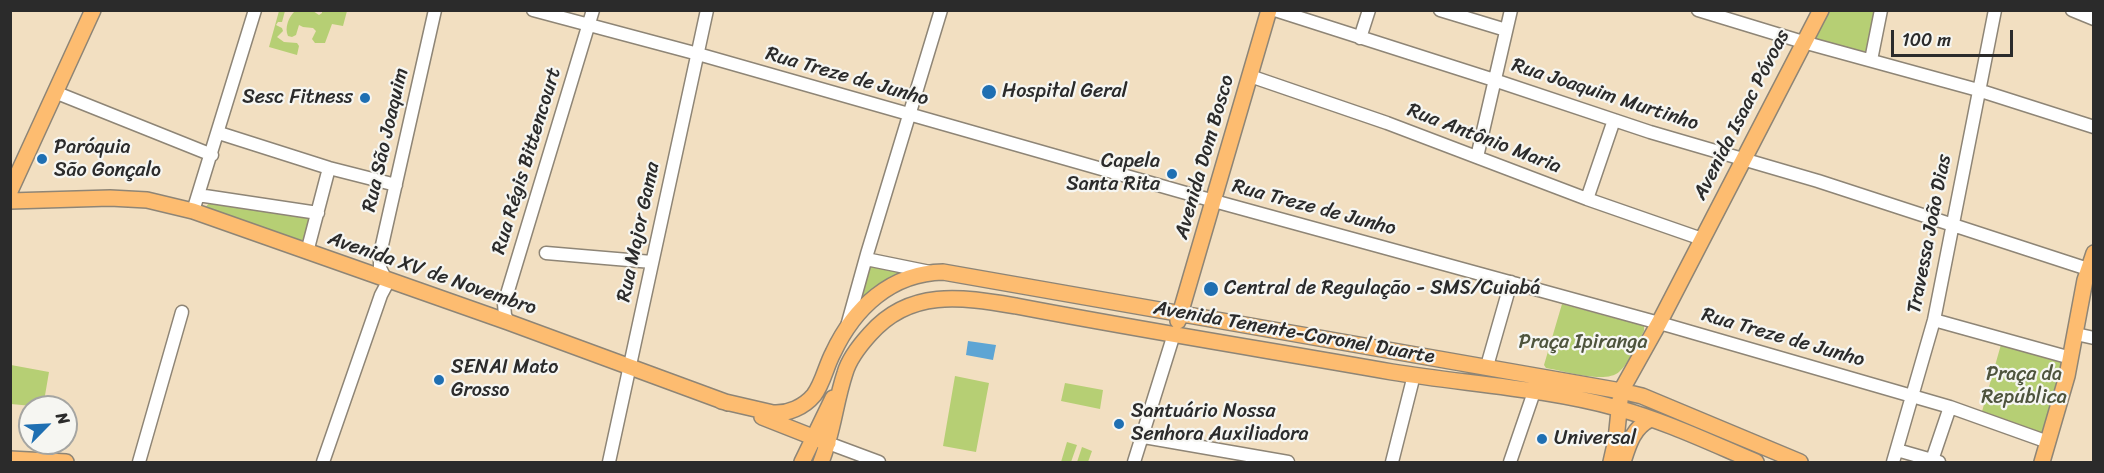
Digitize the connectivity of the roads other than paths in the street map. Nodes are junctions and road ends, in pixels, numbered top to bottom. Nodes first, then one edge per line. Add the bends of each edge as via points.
1 (93, 10) edge
2 (255, 10) edge
3 (435, 10) edge
4 (533, 10) edge
5 (594, 10) edge
6 (707, 10) edge
7 (940, 10) edge
8 (1269, 10) edge
9 (1275, 10) edge
10 (1369, 10) edge
11 (1440, 10) edge
12 (1511, 10) edge
13 (1698, 10) edge
14 (1821, 10) edge
15 (1881, 10) edge
16 (1995, 10) edge
17 (2072, 10) edge
18 (2094, 19) edge
19 (589, 26) junction
20 (1506, 30) junction
21 (1360, 38) junction
22 (1803, 42) junction
23 (698, 54) junction
24 (1871, 60) junction
25 (1250, 76) junction
26 (1494, 80) junction
27 (1978, 90) junction
28 (57, 93) junction
29 (910, 115) junction
30 (1614, 120) junction
31 (2094, 127) edge
32 (219, 133) junction
33 (212, 155) junction
34 (1477, 157) junction
35 (1743, 159) junction
36 (329, 168) junction
37 (396, 185) junction
38 (10, 191) edge
39 (198, 195) junction
40 (1587, 199) junction
41 (10, 201) edge
42 (1214, 201) junction
43 (193, 211) junction
44 (318, 213) junction
45 (1952, 227) junction
46 (1702, 239) junction
47 (307, 252) junction
48 (546, 253) dead end
49 (2094, 253) edge
50 (866, 259) junction
51 (652, 262) junction
52 (2091, 271) edge
53 (931, 273) junction
54 (387, 279) junction
55 (1511, 282) junction
56 (182, 312) dead end
57 (1181, 314) junction
58 (1934, 320) junction
59 (508, 322) junction
60 (1659, 323) junction
61 (847, 327) junction
62 (1152, 330) junction
63 (1174, 334) junction
64 (2076, 334) junction
65 (2094, 338) edge
66 (2071, 358) junction
67 (629, 366) junction
68 (1487, 366) junction
69 (1414, 375) junction
70 (1621, 391) junction
71 (1534, 392) junction
72 (1913, 396) junction
73 (721, 400) junction
74 (1950, 407) junction
75 (1618, 415) junction
76 (1651, 419) junction
77 (1144, 437) junction
78 (821, 440) junction
79 (2048, 442) junction
80 (1895, 456) edge
81 (10, 459) edge
82 (1935, 461) edge
83 (66, 462) edge
84 (139, 462) edge
85 (322, 462) edge
86 (609, 462) edge
87 (802, 462) edge
88 (821, 462) edge
89 (879, 462) edge
90 (1134, 462) edge
91 (1288, 462) edge
92 (1392, 462) edge
93 (1510, 462) edge
94 (1611, 462) edge
95 (1623, 462) edge
96 (1756, 462) edge
97 (1800, 462) edge
98 (2042, 462) edge

1 - 28 main road
2 - 32 street
3 - 37 street, Rua São Joaquim
4 - 19 street, Rua Treze de Junho
5 - 19 street, Rua Régis Bittencourt
6 - 23 street, Rua Major Gama
7 - 29 street
8 - 25 main road, Avenida Dom Bosco
9 - 21 street, Rua Joaquim Murtinho
10 - 21 street
11 - 20 street
12 - 20 street
13 - 22 street
14 - 22 main road, Avenida Isaac Póvoas
15 - 24 street
16 - 27 street, Travessa João Dias
17 - 18 street
19 - 23 street, Rua Treze de Junho
19 - 59 street, Rua Régis Bittencourt via 504,304
20 - 26 street
21 - 26 street, Rua Joaquim Murtinho
22 - 24 street
22 - 35 main road, Avenida Isaac Póvoas
23 - 29 street, Rua Treze de Junho
23 - 51 street, Rua Major Gama
24 - 27 street
25 - 34 street, Rua Antônio Maria
25 - 42 main road, Avenida Dom Bosco
26 - 30 street, Rua Joaquim Murtinho
26 - 34 street
27 - 31 street
27 - 45 street, Travessa João Dias
28 - 33 street
28 - 38 main road
29 - 42 street, Rua Treze de Junho
29 - 50 street
30 - 35 street, Rua Joaquim Murtinho
30 - 40 street
32 - 33 street
32 - 36 street
33 - 39 street
34 - 40 street, Rua Antônio Maria
35 - 45 street, Rua Joaquim Murtinho
35 - 46 main road, Avenida Isaac Póvoas
36 - 37 street
36 - 44 street
37 - 54 street, Rua São Joaquim via 380,254 380,267
39 - 43 street
39 - 44 street
40 - 46 street, Rua Antônio Maria
41 - 43 main road, Avenida XV de Novembro via 147,200
42 - 55 street, Rua Treze de Junho
42 - 57 main road, Avenida Dom Bosco
43 - 47 main road, Avenida XV de Novembro
44 - 47 street
45 - 52 street, Rua Joaquim Murtinho
45 - 58 street, Travessa João Dias
46 - 60 main road, Avenida Isaac Póvoas
47 - 54 main road, Avenida XV de Novembro
48 - 51 street
49 - 52 main road
50 - 53 street, Avenida Tenente-Coronel Duarte
50 - 61 street
51 - 67 street, Rua Major Gama
52 - 64 main road
53 - 57 main road, Avenida Tenente-Coronel Duarte
53 - 61 main road, Avenida Tenente-Coronel Duarte via 885,289 864,305
54 - 59 main road, Avenida XV de Novembro
54 - 85 street
55 - 60 street, Rua Treze de Junho
55 - 68 street
56 - 84 street
57 - 62 main road via 1174,324
57 - 68 main road, Avenida Tenente-Coronel Duarte
58 - 66 street
58 - 72 street, Travessa João Dias
59 - 67 main road, Avenida XV de Novembro
60 - 70 main road, Avenida Isaac Póvoas
60 - 72 street, Rua Treze de Junho
61 - 73 main road, Avenida Tenente-Coronel Duarte via 815,394 800,407 781,414
62 - 63 main road, Avenida Tenente-Coronel Duarte
62 - 78 main road, Avenida Tenente-Coronel Duarte via 976,299 922,301 888,318 863,342 845,372
63 - 69 main road, Avenida Tenente-Coronel Duarte
63 - 77 street
64 - 65 street
64 - 66 main road
66 - 79 main road
67 - 73 main road, Avenida XV de Novembro
67 - 86 street, Rua Major Gama
68 - 70 main road, Avenida Tenente-Coronel Duarte
69 - 71 main road, Avenida Tenente-Coronel Duarte
69 - 92 street
70 - 75 main road, Avenida Isaac Póvoas
70 - 97 main road, Avenida Tenente-Coronel Duarte via 1642,396
71 - 75 main road, Avenida Tenente-Coronel Duarte
71 - 93 street
72 - 74 street, Rua Treze de Junho
72 - 80 street, Travessa João Dias
73 - 78 main road, Avenida XV de Novembro
74 - 79 street, Rua Treze de Junho
74 - 82 street
75 - 76 main road, Avenida Tenente-Coronel Duarte
75 - 94 main road, Avenida Isaac Póvoas
76 - 95 main road via 1635,432
76 - 96 main road, Avenida Tenente-Coronel Duarte
77 - 90 street
77 - 91 street
78 - 87 main road, Avenida Tenente-Coronel Duarte
78 - 88 main road, Avenida Tenente-Coronel Duarte
78 - 89 street
79 - 98 main road
80 - 82 street
81 - 83 main road

